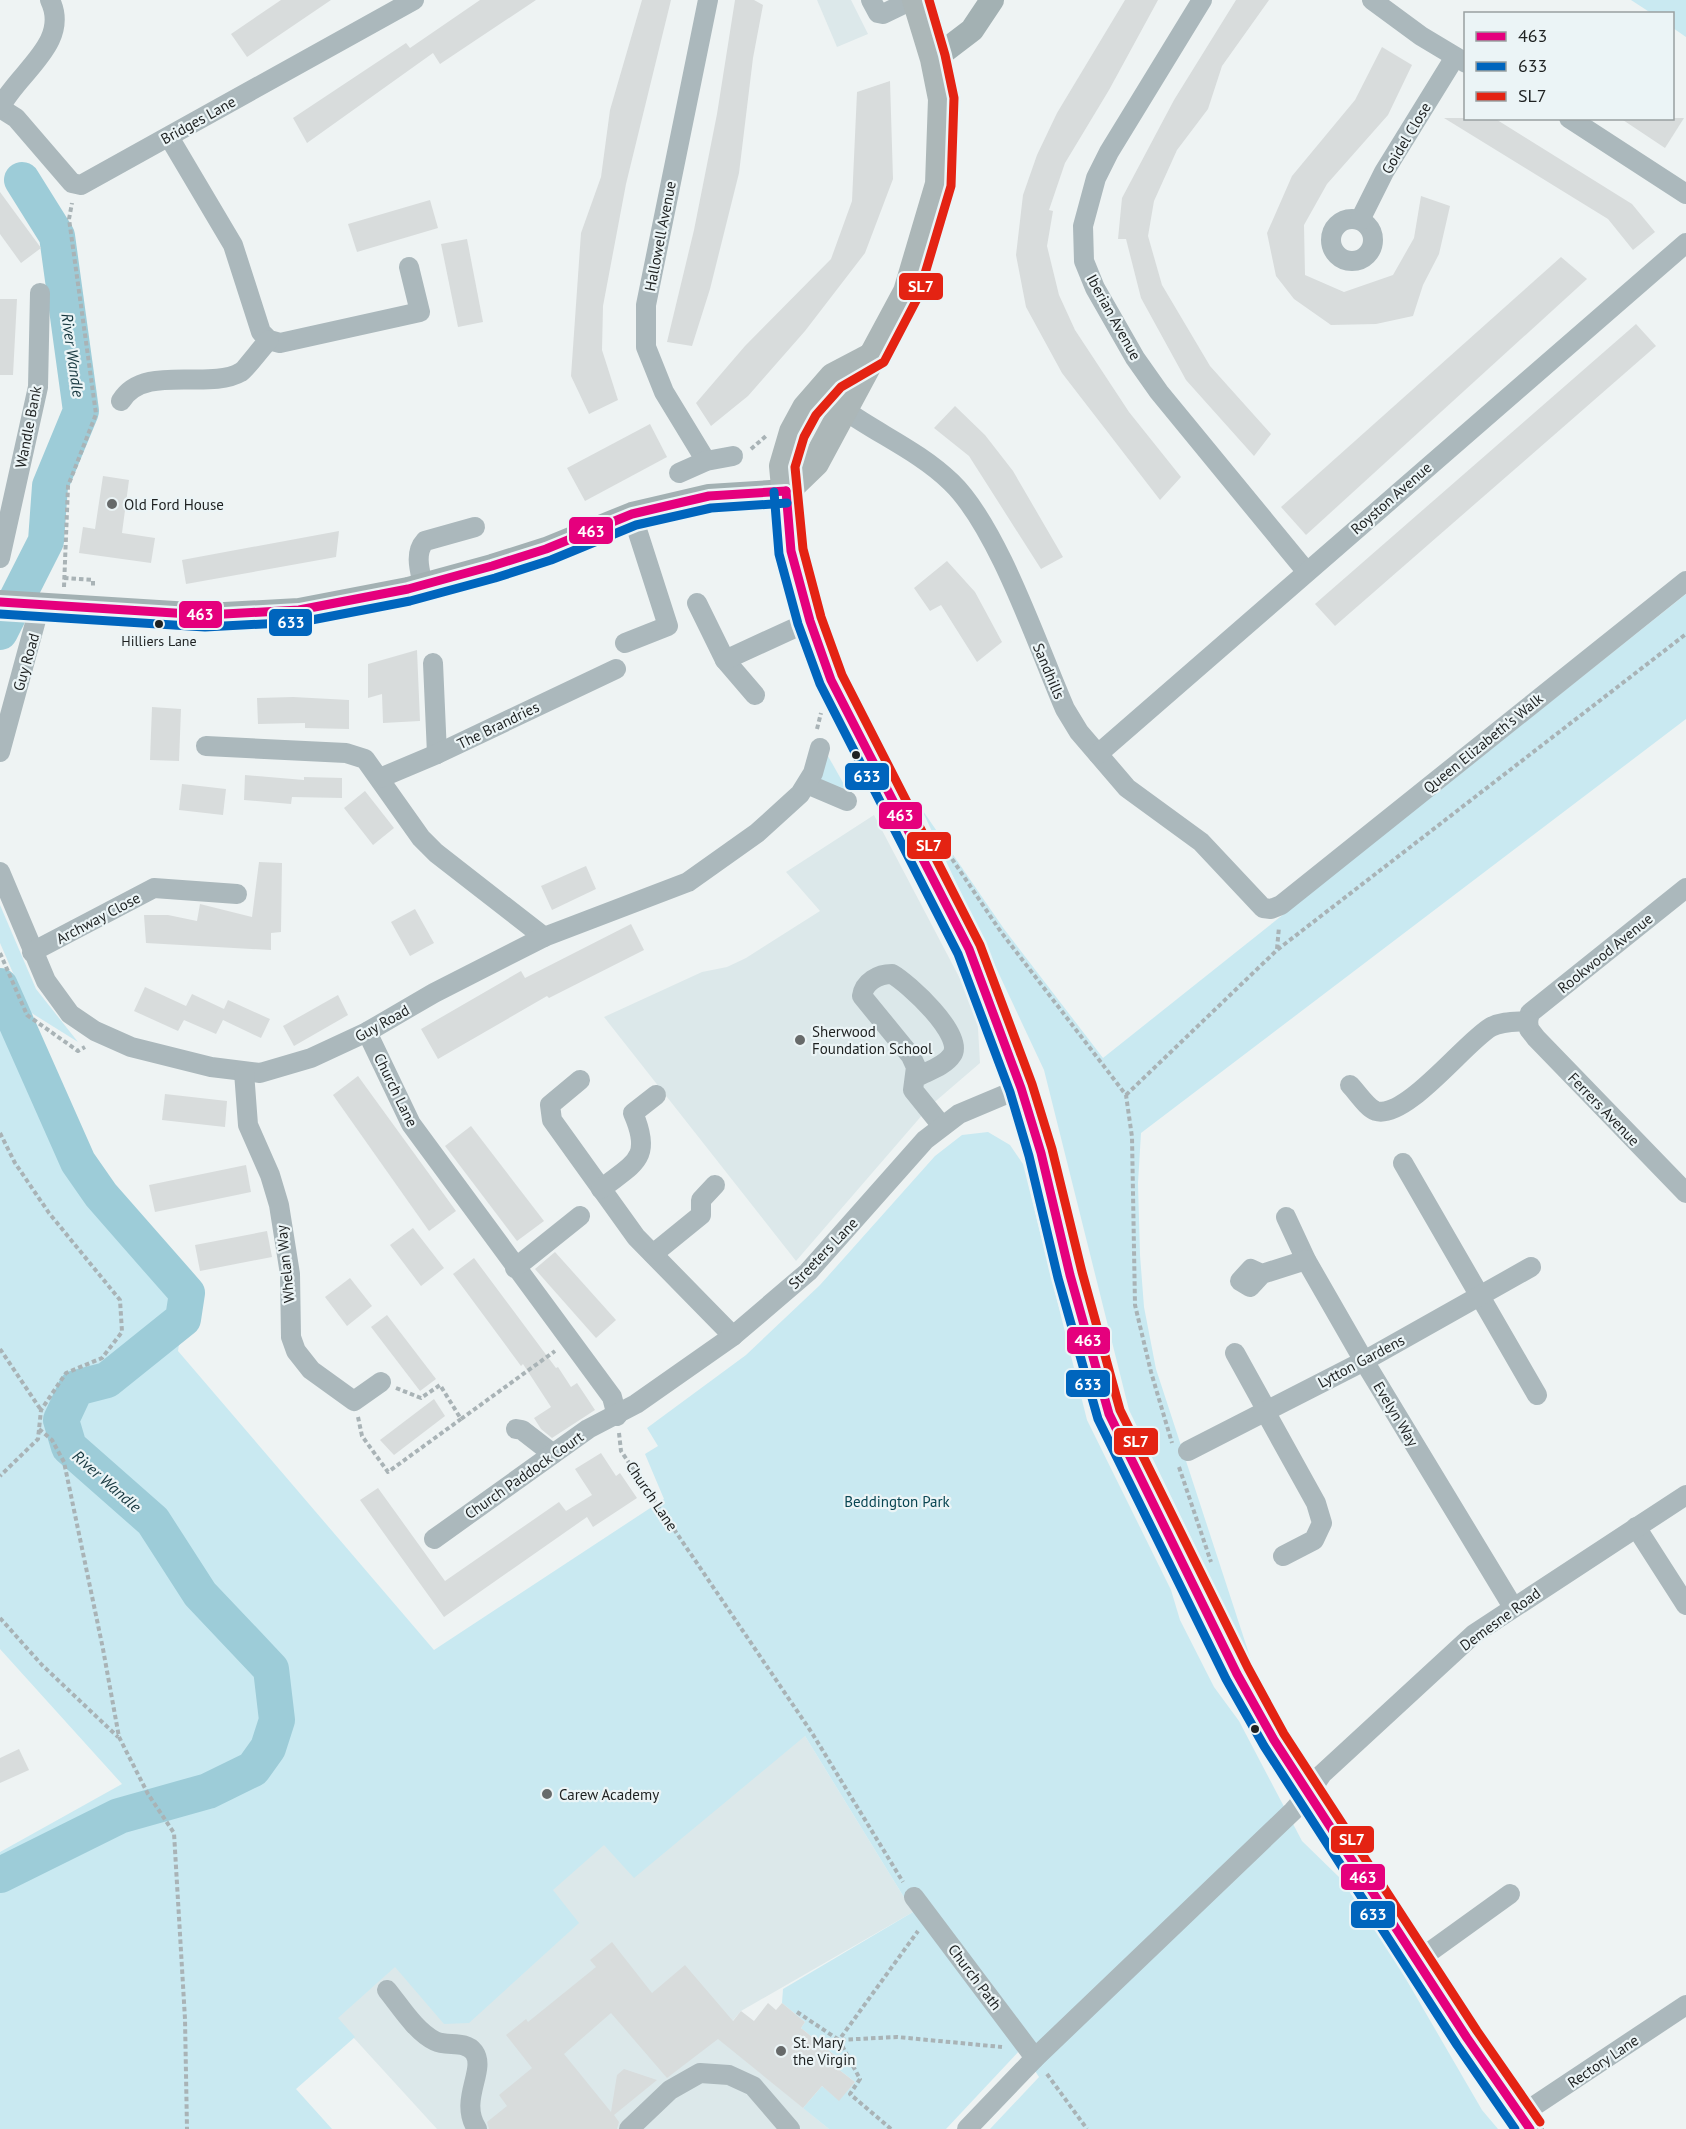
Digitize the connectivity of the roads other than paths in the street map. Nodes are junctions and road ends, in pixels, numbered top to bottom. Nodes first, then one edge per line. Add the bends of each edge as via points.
1 (50, 0) edge
2 (414, 0) edge
3 (708, 0) edge
4 (871, 0) edge
5 (914, 0) edge
6 (992, 0) edge
7 (1202, 0) edge
8 (1372, 0) edge
9 (934, 59) junction
10 (1460, 60) edge
11 (1, 100) edge
12 (1572, 120) edge
13 (169, 137) junction
14 (1686, 194) edge
15 (1360, 220) dead end
16 (1686, 243) edge
17 (410, 267) dead end
18 (40, 293) dead end
19 (269, 340) junction
20 (873, 356) junction
21 (122, 401) dead end
22 (846, 411) junction
23 (734, 456) road end
24 (706, 461) junction
25 (678, 473) dead end
26 (786, 491) junction
27 (632, 514) junction
28 (475, 526) dead end
29 (0, 558) edge
30 (1306, 571) junction
31 (1686, 581) edge
32 (423, 585) junction
33 (0, 602) edge
34 (698, 603) dead end
35 (40, 605) junction
36 (810, 621) junction
37 (625, 643) dead end
38 (725, 660) junction
39 (433, 663) dead end
40 (616, 669) dead end
41 (755, 695) dead end
42 (206, 746) dead end
43 (819, 751) road end
44 (0, 753) edge
45 (437, 754) junction
46 (1098, 754) junction
47 (380, 778) junction
48 (807, 784) junction
49 (847, 801) dead end
50 (0, 872) edge
51 (1686, 888) edge
52 (237, 894) dead end
53 (1281, 905) joint
54 (544, 937) junction
55 (32, 952) junction
56 (1528, 1021) junction
57 (367, 1032) junction
58 (244, 1072) junction
59 (917, 1077) junction
60 (580, 1080) dead end
61 (1350, 1085) dead end
62 (1021, 1088) junction
63 (656, 1095) dead end
64 (942, 1126) junction
65 (1403, 1163) dead end
66 (715, 1185) dead end
67 (601, 1189) junction
68 (1685, 1190) edge
69 (580, 1216) dead end
70 (1286, 1217) dead end
71 (652, 1254) junction
72 (1306, 1260) junction
73 (1531, 1267) dead end
74 (515, 1268) junction
75 (1262, 1274) dead end
76 (1480, 1295) junction
77 (733, 1336) junction
78 (1235, 1353) dead end
79 (1364, 1360) junction
80 (381, 1382) road end
81 (1537, 1395) dead end
82 (615, 1407) junction
83 (1266, 1411) junction
84 (516, 1429) dead end
85 (1179, 1452) road end
86 (553, 1454) junction
87 (1686, 1495) edge
88 (1636, 1527) junction
89 (434, 1539) dead end
90 (1284, 1556) dead end
91 (1686, 1605) edge
92 (1513, 1607) junction
93 (1309, 1793) junction
94 (1510, 1894) dead end
95 (914, 1897) road end
96 (1417, 1961) junction
97 (387, 1990) dead end
98 (1686, 2005) edge
99 (1035, 2058) junction
100 (1525, 2123) edge
101 (477, 2129) edge
102 (629, 2129) edge
103 (790, 2129) edge
104 (967, 2129) edge

1 - 11 street via 57,20 51,39
2 - 13 street, Bridges Lane
3 - 24 street, Hallowell Avenue via 646,305 646,347 664,392
4 - 5 street via 878,13 883,14
5 - 9 highway
6 - 9 main road via 972,30
7 - 30 street, Iberian Avenue via 1096,178 1083,226 1084,261 1135,358
8 - 10 street
9 - 20 highway via 942,99 939,184 907,292
10 - 15 street, Goidel Close via 1384,172
11 - 13 street, Bridges Lane via 76,184 86,183
12 - 14 street
13 - 19 street via 233,245 261,333
16 - 30 street, Royston Avenue
17 - 19 street via 420,312 287,342
18 - 29 street, Wandle Bank via 38,387
19 - 21 street via 243,372 141,385 132,388
20 - 22 highway
20 - 26 highway via 833,377 806,408 793,432 783,466
22 - 26 highway via 815,463
22 - 46 street, Sandhills via 946,477 974,512 1009,578 1065,709
23 - 24 street
24 - 25 street
26 - 27 main road via 709,496
26 - 36 highway via 791,552
27 - 32 main road via 546,549
27 - 37 street via 668,626
28 - 32 street via 424,541 418,561
30 - 46 street, Royston Avenue
31 - 53 street, Queen Elizabeth's Walk
32 - 35 main road via 349,602 243,615
33 - 35 main road
34 - 38 street
35 - 44 street, Guy Road
36 - 38 street
36 - 62 highway via 831,680 969,949
38 - 41 street
39 - 45 street
40 - 45 street, The Brandries
42 - 47 street via 346,753 365,759
43 - 48 street, Guy Road
45 - 47 street, The Brandries
46 - 53 street, Sandhills via 1127,788 1201,842 1257,904 1271,909
47 - 54 street via 421,838 436,853
48 - 49 street
48 - 54 street, Guy Road via 757,833 688,882
50 - 55 street, Guy Road
51 - 56 street, Rookwood Avenue via 1530,1013
52 - 55 street, Archway Close via 154,888
54 - 57 street, Guy Road
55 - 58 street, Guy Road via 46,981 70,1014 104,1036 173,1059
56 - 61 street via 1502,1023 1486,1030 1417,1094 1382,1112 1374,1110
56 - 68 street, Ferrers Avenue via 1536,1038
57 - 58 street, Guy Road via 291,1066 260,1073
57 - 74 street, Church Lane via 411,1124
58 - 80 street, Whelan Way via 248,1125 279,1205 290,1274 291,1337 296,1351 311,1370 354,1401
59 - 59 street via 911,1056 862,996 866,985 878,976 892,974 906,984 953,1039 952,1056
59 - 64 street via 913,1089
60 - 67 street via 550,1105 549,1112
62 - 64 street, Streeters Lane via 986,1101
62 - 93 highway via 1109,1414 1237,1674
63 - 67 street via 633,1113 642,1134 640,1154
64 - 77 street, Streeters Lane via 915,1149 808,1272
65 - 76 street
66 - 71 street via 701,1200 701,1215
67 - 71 street
69 - 74 street
70 - 72 street, Evelyn Way
71 - 77 street
72 - 75 street
72 - 79 street, Evelyn Way
73 - 76 street, Lytton Gardens
74 - 82 street, Church Lane via 571,1340
76 - 79 street, Lytton Gardens
76 - 81 street
77 - 82 street, Streeters Lane
78 - 83 street
79 - 83 street, Lytton Gardens
79 - 92 street, Evelyn Way
82 - 86 street, Church Paddock Court
83 - 85 street, Lytton Gardens
83 - 90 street via 1316,1503 1322,1523 1314,1540
84 - 86 street
86 - 89 street, Church Paddock Court
87 - 88 street, Demesne Road
88 - 91 street
88 - 92 street, Demesne Road
92 - 93 street, Demesne Road via 1474,1634 1372,1727 1322,1774
93 - 96 highway
93 - 99 street, Demesne Road
94 - 96 street
95 - 99 street, Church Path
96 - 100 highway
97 - 101 street via 431,2039 465,2045 474,2052 478,2062 469,2112
98 - 100 street, Rectory Lane
99 - 104 street, Demesne Road
102 - 103 street via 670,2090 700,2073 729,2075 753,2086

